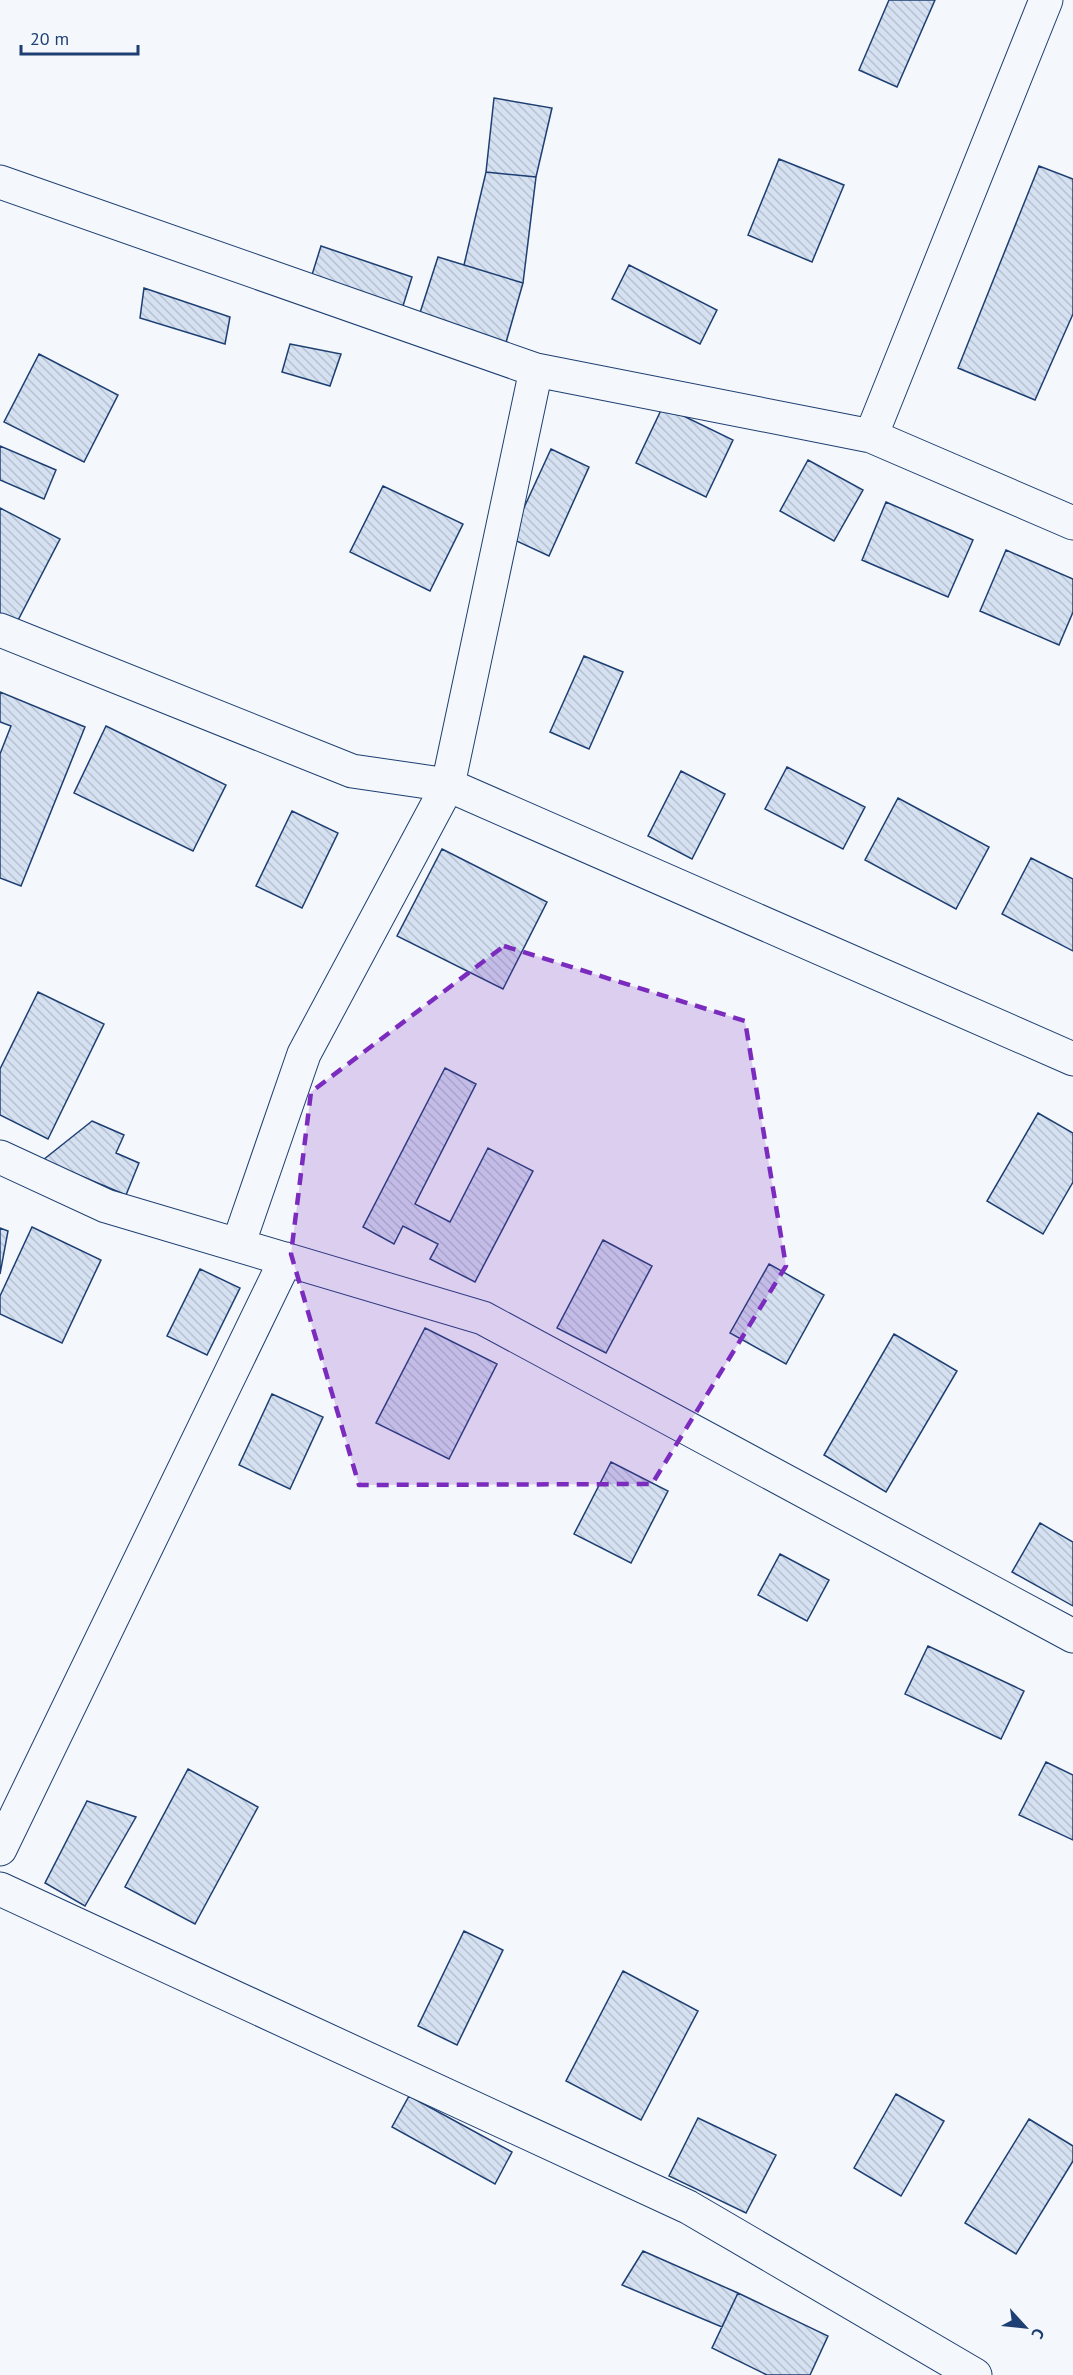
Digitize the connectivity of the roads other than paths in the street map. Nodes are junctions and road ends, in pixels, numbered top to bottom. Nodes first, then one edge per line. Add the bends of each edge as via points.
1 (1046, 0) edge
2 (0, 182) edge
3 (536, 370) junction
4 (871, 436) junction
5 (1073, 523) edge
6 (0, 630) edge
7 (448, 785) junction
8 (1073, 1059) edge
9 (0, 1157) edge
10 (238, 1245) junction
11 (286, 1259) junction
12 (1073, 1636) edge
13 (0, 1849) edge
14 (0, 1889) edge
15 (975, 2375) edge

1 - 4 street
2 - 3 street
3 - 4 street
3 - 7 street
4 - 5 street
6 - 7 street via 352,771
7 - 8 street
7 - 10 street via 303,1054
9 - 10 street via 106,1206
10 - 11 street
11 - 12 street via 483,1318
11 - 13 street
14 - 15 street via 688,2207

